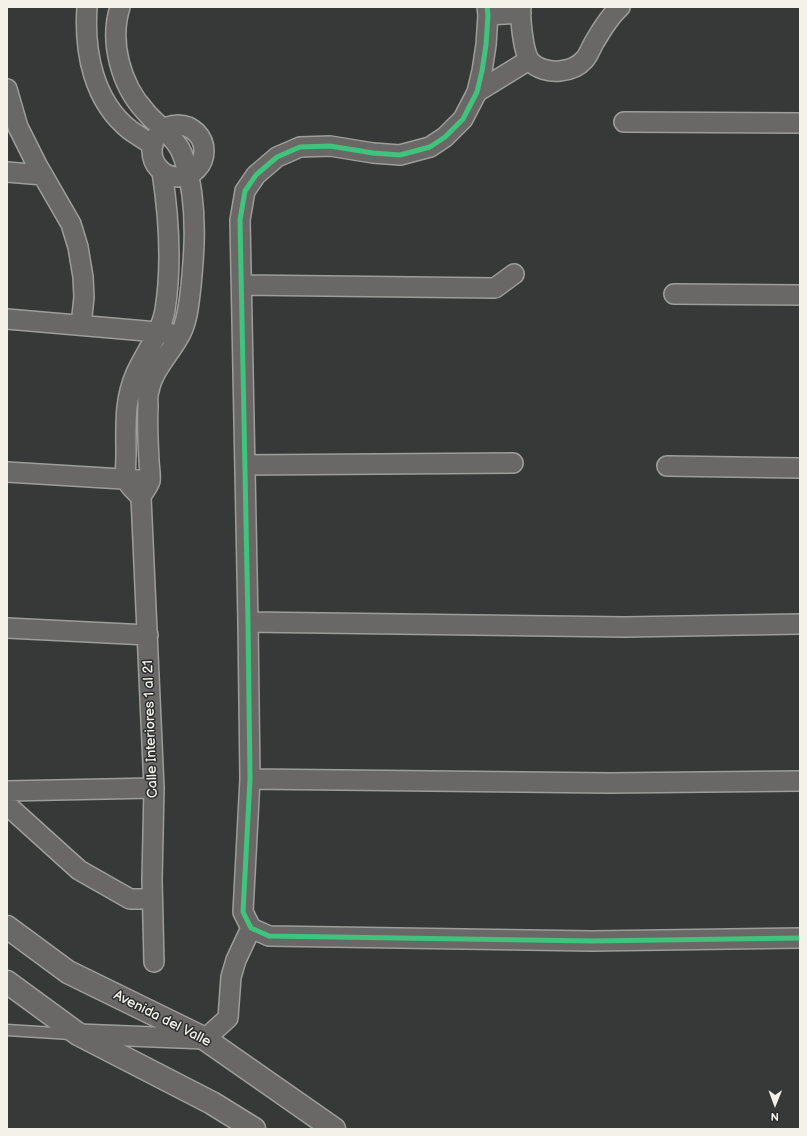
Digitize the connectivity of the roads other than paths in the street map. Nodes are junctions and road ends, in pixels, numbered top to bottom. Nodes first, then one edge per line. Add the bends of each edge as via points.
1 (620, 7) edge
2 (86, 10) edge
3 (521, 10) edge
4 (118, 11) edge
5 (488, 11) edge
6 (529, 60) junction
7 (7, 89) edge
8 (476, 92) junction
9 (624, 122) dead end
10 (800, 123) edge
11 (164, 129) junction
12 (153, 145) junction
13 (7, 172) edge
14 (162, 172) junction
15 (43, 174) junction
16 (188, 175) junction
17 (194, 252) junction
18 (169, 253) junction
19 (514, 274) dead end
20 (242, 285) junction
21 (674, 294) dead end
22 (800, 295) edge
23 (7, 319) edge
24 (81, 325) junction
25 (158, 332) junction
26 (181, 334) junction
27 (513, 463) dead end
28 (245, 465) junction
29 (668, 466) dead end
30 (800, 468) edge
31 (7, 472) edge
32 (126, 479) junction
33 (150, 481) junction
34 (141, 497) junction
35 (248, 622) junction
36 (800, 624) edge
37 (7, 628) edge
38 (148, 635) junction
39 (250, 779) junction
40 (800, 781) edge
41 (154, 788) junction
42 (7, 791) edge
43 (7, 805) edge
44 (152, 899) junction
45 (7, 927) edge
46 (251, 928) junction
47 (800, 938) edge
48 (154, 962) dead end
49 (7, 982) edge
50 (7, 1030) edge
51 (78, 1034) junction
52 (205, 1039) junction
53 (254, 1129) edge
54 (334, 1129) edge

1 - 6 street via 595,41 585,60 577,66 552,72 538,67
2 - 4 street
2 - 12 street via 89,61 96,84 118,118
3 - 5 street
3 - 6 street via 523,39
4 - 11 street via 116,41 120,66 130,90 145,111
5 - 8 street via 485,51
6 - 8 street
7 - 15 street via 18,127
8 - 20 street via 463,119 445,138 430,147 400,155 330,146 300,147 277,157 256,175 245,191 240,220
9 - 10 street
11 - 12 street
11 - 16 street via 180,150
12 - 14 street via 153,157
13 - 15 street
14 - 16 street via 176,177
14 - 18 street
15 - 24 street via 71,224 78,247 84,297
16 - 17 street via 194,214
17 - 18 street
17 - 26 street via 187,313
18 - 25 street via 164,312
19 - 20 street via 495,288
20 - 28 street
21 - 22 street
23 - 24 street
24 - 25 street
25 - 26 street
25 - 32 street via 128,392
26 - 33 street via 153,377 148,392
27 - 28 street
28 - 35 street
29 - 30 street
31 - 32 street
32 - 33 street
32 - 34 street
33 - 34 street
34 - 38 street, Calle Interiores 1 al 21
35 - 36 street via 625,627
35 - 39 street
37 - 38 street
38 - 41 street, Calle Interiores 1 al 21
39 - 40 street via 602,783
39 - 46 street via 243,912
41 - 42 street
41 - 44 street, Calle Interiores 1 al 21
43 - 44 street via 78,870 130,899
44 - 48 street, Calle Interiores 1 al 21
45 - 52 street, Avenida del Valle via 68,972
46 - 47 street via 269,936 592,941
46 - 52 street via 231,977 228,1018
49 - 51 street
50 - 51 lane
51 - 52 street
51 - 53 street via 212,1103
52 - 54 street, Avenida del Valle

